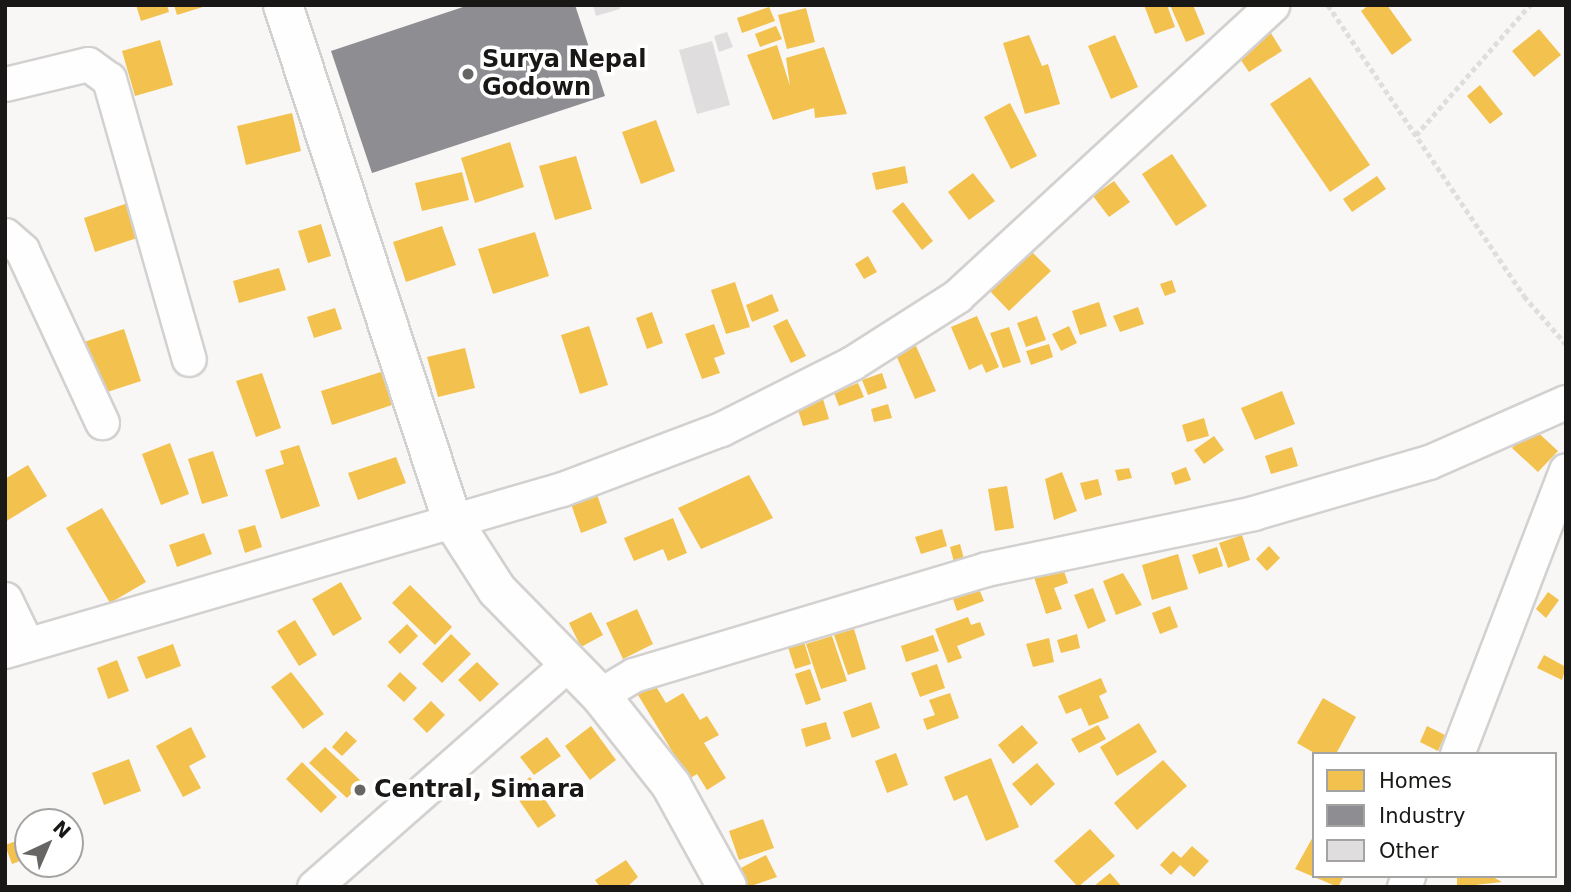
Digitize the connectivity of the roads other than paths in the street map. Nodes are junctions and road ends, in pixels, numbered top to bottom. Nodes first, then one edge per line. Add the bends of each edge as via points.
1 (283, 5) edge
2 (1272, 5) edge
3 (5, 84) edge
4 (5, 235) edge
5 (189, 359) dead end
6 (1566, 402) edge
7 (102, 422) dead end
8 (1566, 470) edge
9 (452, 520) junction
10 (5, 599) edge
11 (16, 647) edge
12 (567, 665) junction
13 (600, 695) junction
14 (1458, 752) edge
15 (314, 887) edge
16 (727, 887) edge

1 - 9 main road
2 - 9 street via 957,296 852,363 721,429 562,489
3 - 5 street via 89,64 109,79
4 - 7 street via 22,250
6 - 13 street via 1429,462 1253,513 986,569 633,675
8 - 14 street
9 - 11 street
9 - 12 main road via 497,590
10 - 11 street
12 - 13 main road
12 - 15 street
13 - 16 main road via 671,785

